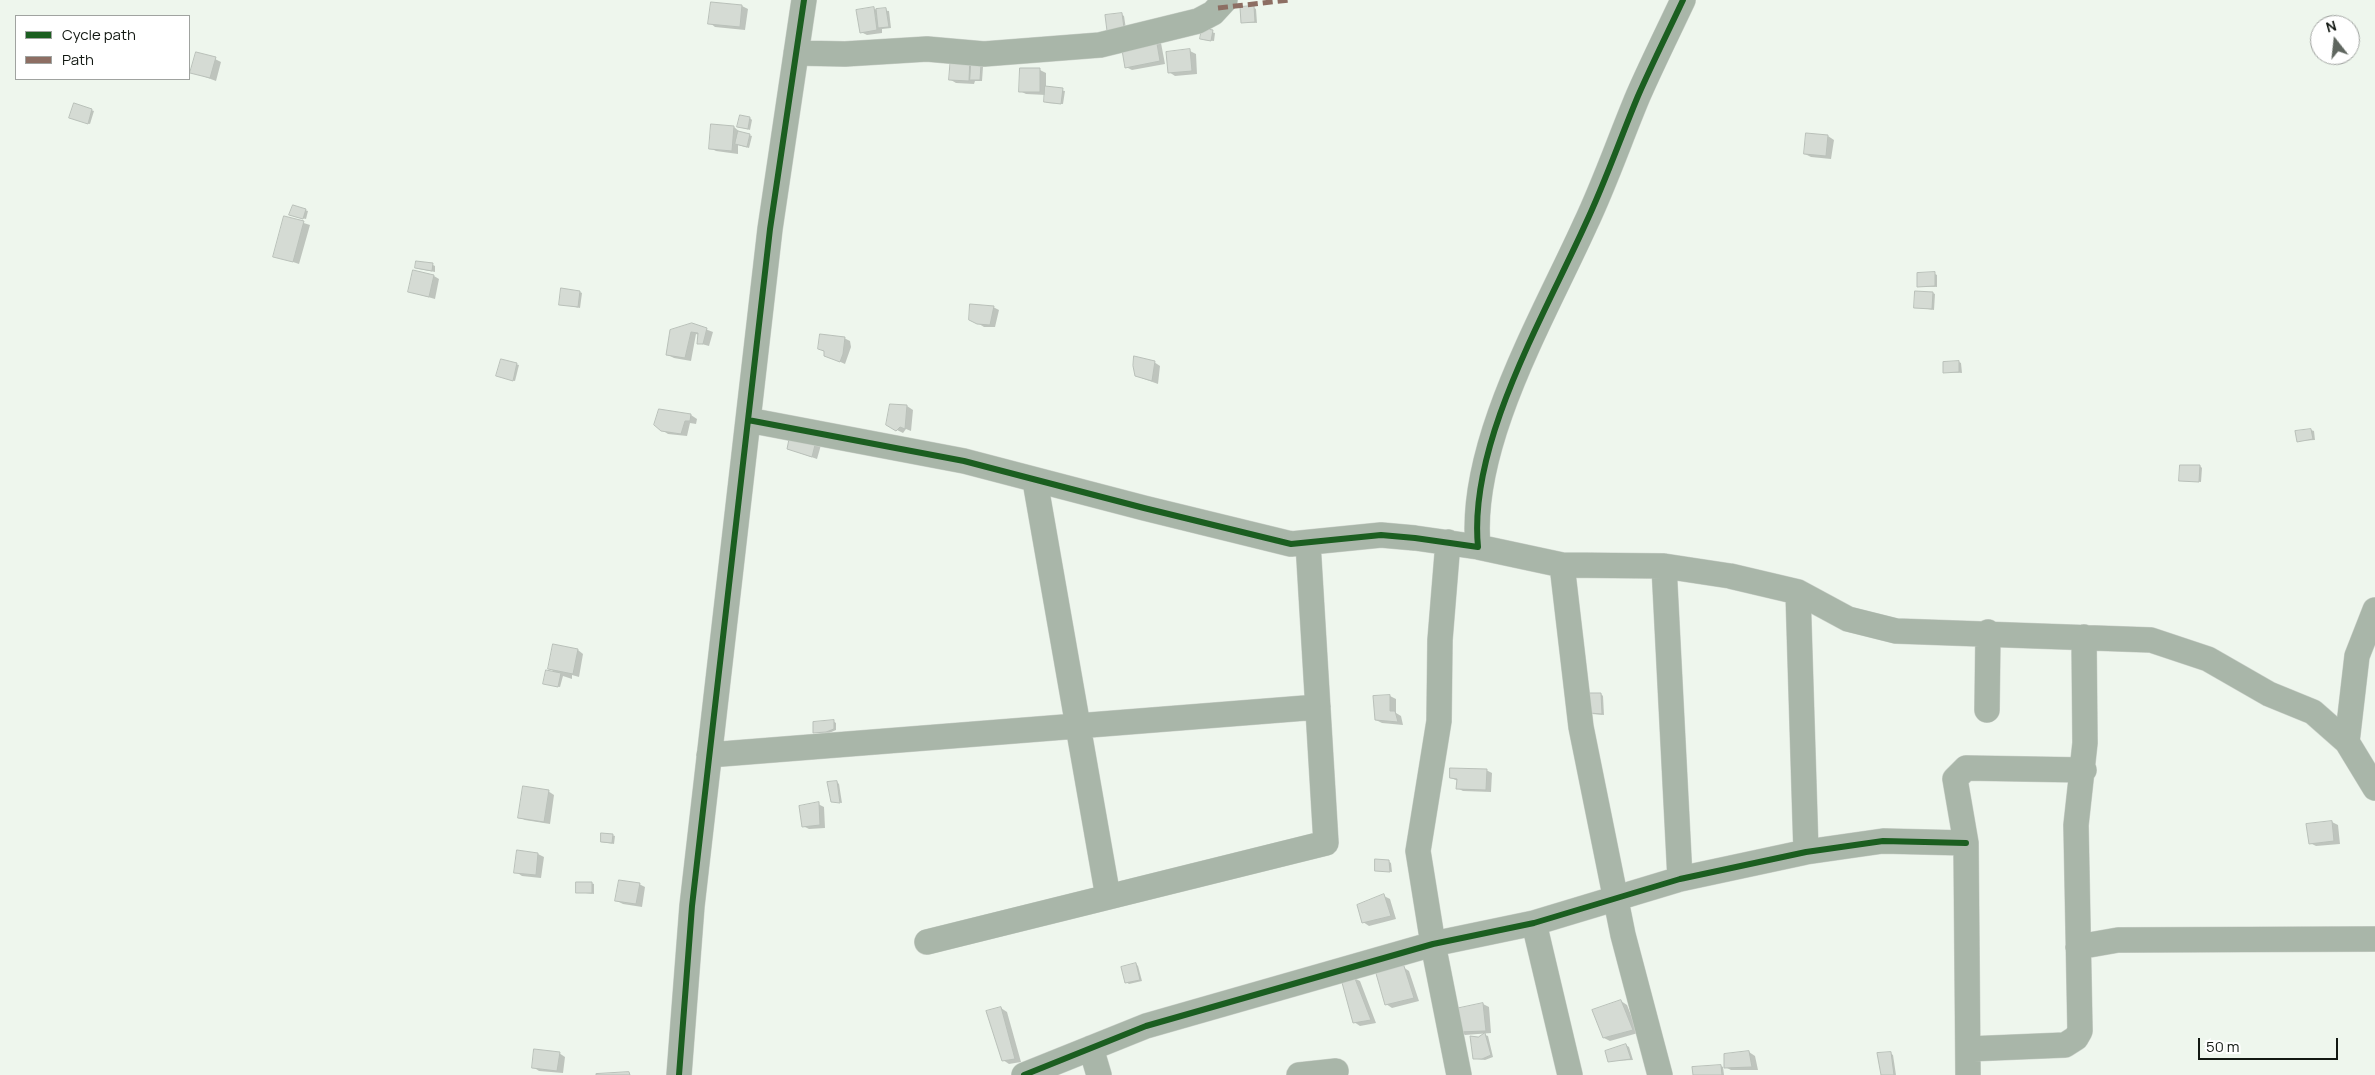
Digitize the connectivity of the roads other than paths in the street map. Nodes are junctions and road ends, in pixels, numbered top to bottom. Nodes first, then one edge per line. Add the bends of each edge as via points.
1 (804, 0) edge
2 (1225, 0) edge
3 (1683, 0) edge
4 (796, 53) junction
5 (748, 420) junction
6 (1035, 481) junction
7 (1448, 542) junction
8 (1308, 543) junction
9 (1478, 547) junction
10 (1562, 564) junction
11 (1664, 566) junction
12 (1798, 592) junction
13 (2375, 610) edge
14 (1988, 632) junction
15 (2084, 636) junction
16 (1318, 707) junction
17 (1986, 710) dead end
18 (1078, 726) junction
19 (2347, 742) junction
20 (709, 755) junction
21 (2084, 770) junction
22 (2375, 788) edge
23 (1966, 843) junction
24 (1806, 852) junction
25 (1680, 879) junction
26 (1108, 897) junction
27 (1617, 899) junction
28 (1534, 924) junction
29 (2375, 939) edge
30 (927, 942) dead end
31 (1433, 944) junction
32 (2078, 947) junction
33 (1091, 1048) junction
34 (1968, 1049) junction
35 (1336, 1071) dead end
36 (679, 1075) edge
37 (1024, 1075) edge
38 (1099, 1075) edge
39 (1299, 1075) edge
40 (1460, 1075) edge
41 (1570, 1075) edge
42 (1660, 1075) edge
43 (1968, 1075) edge

1 - 4 street
2 - 4 street via 1213,13 1198,21 1100,45 984,54 928,49
3 - 9 street via 1639,94 1586,224 1523,358 1490,444 1476,525
4 - 5 street via 770,229
5 - 6 street via 964,461
5 - 20 street
6 - 8 street via 1291,544
6 - 18 street
7 - 8 street via 1381,535
7 - 9 street
7 - 31 street via 1440,640 1439,720 1418,851
8 - 16 street
9 - 10 street
10 - 11 street
10 - 27 street via 1581,727
11 - 12 street via 1730,576
11 - 25 street
12 - 14 street via 1848,619 1896,631
12 - 24 street
13 - 19 street via 2357,656
14 - 15 street
14 - 17 street
15 - 19 street via 2151,640 2208,659 2270,694 2313,712
15 - 21 street
16 - 18 street
16 - 26 street via 1326,843
18 - 20 street
18 - 26 street
19 - 22 street
20 - 36 street via 692,906
21 - 23 street via 1966,768 1955,779
21 - 32 street via 2076,824
23 - 24 street via 1883,841
23 - 34 street
24 - 25 street
25 - 27 street
26 - 30 street
27 - 28 street
27 - 42 street
28 - 31 street
28 - 41 street
29 - 32 street via 2118,940
31 - 33 street via 1146,1026
31 - 40 street
32 - 34 street via 2080,1031 2076,1038 2065,1045
33 - 37 street
33 - 38 street
34 - 43 street
35 - 39 street

